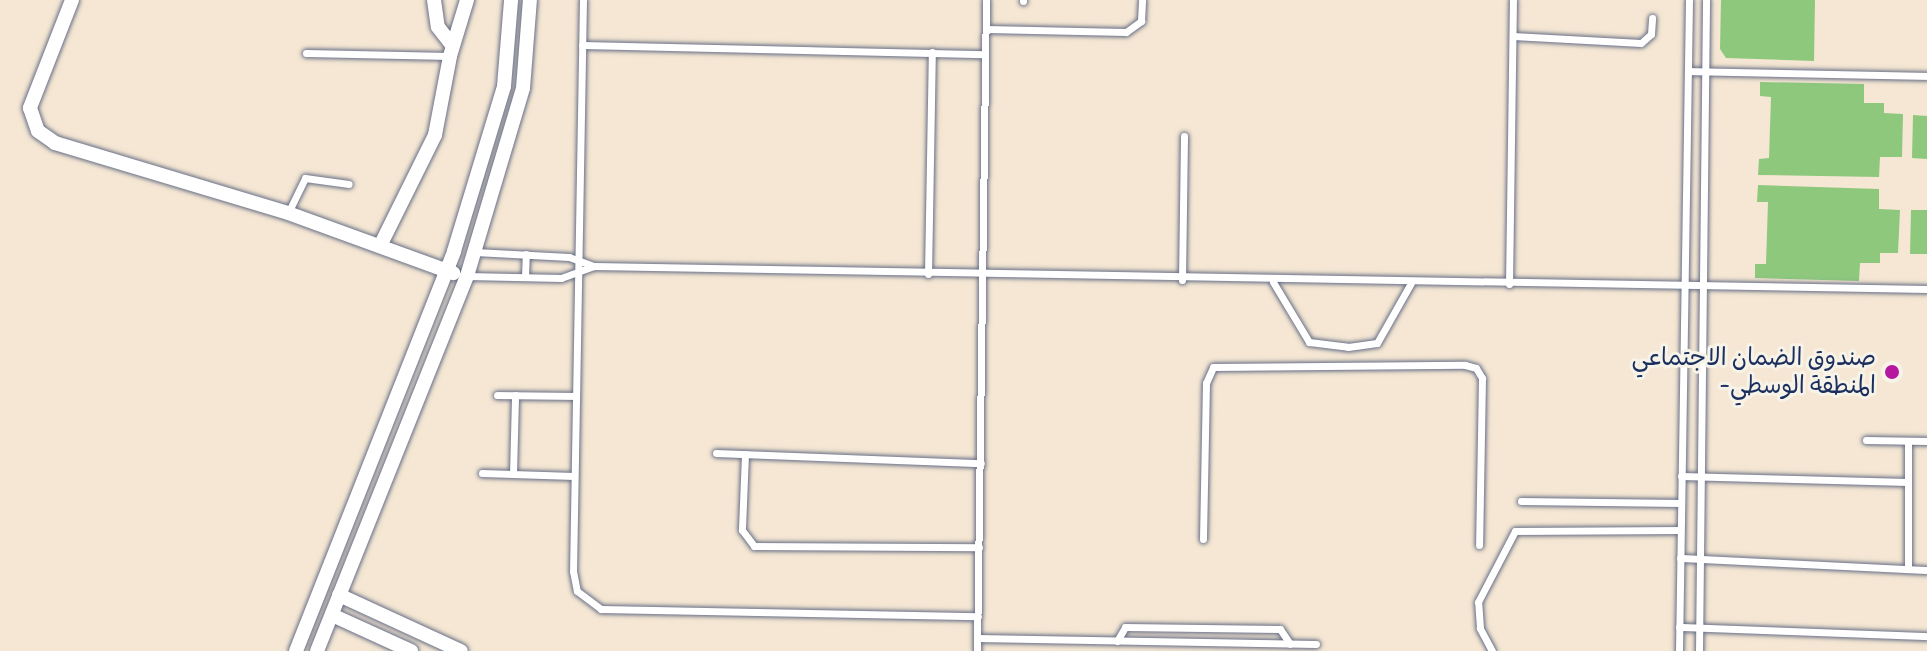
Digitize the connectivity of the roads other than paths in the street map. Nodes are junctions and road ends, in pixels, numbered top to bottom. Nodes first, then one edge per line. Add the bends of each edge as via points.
1 (72, 0) edge
2 (434, 0) edge
3 (467, 0) edge
4 (511, 0) edge
5 (530, 0) edge
6 (583, 0) edge
7 (986, 0) edge
8 (1142, 0) edge
9 (1513, 0) edge
10 (1689, 0) edge
11 (1706, 0) edge
12 (1652, 18) dead end
13 (986, 29) junction
14 (1513, 36) junction
15 (582, 45) junction
16 (451, 51) junction
17 (932, 52) junction
18 (306, 53) dead end
19 (985, 54) junction
20 (1688, 71) junction
21 (1704, 71) junction
22 (1927, 76) edge
23 (1184, 136) dead end
24 (349, 184) dead end
25 (288, 213) junction
26 (381, 244) junction
27 (454, 251) junction
28 (474, 252) junction
29 (526, 254) junction
30 (421, 257) junction
31 (577, 259) junction
32 (594, 266) junction
33 (447, 271) junction
34 (928, 274) junction
35 (578, 275) junction
36 (984, 275) junction
37 (467, 276) junction
38 (525, 277) junction
39 (1182, 280) junction
40 (1273, 282) junction
41 (1411, 283) junction
42 (1509, 284) junction
43 (1684, 285) junction
44 (1701, 285) junction
45 (1927, 289) edge
46 (1348, 347) junction
47 (1347, 364) junction
48 (497, 395) dead end
49 (515, 395) junction
50 (576, 396) junction
51 (1682, 416) junction
52 (1700, 416) junction
53 (1866, 440) dead end
54 (1908, 441) junction
55 (1927, 441) edge
56 (716, 453) dead end
57 (745, 454) junction
58 (981, 463) junction
59 (482, 473) dead end
60 (513, 474) junction
61 (574, 476) junction
62 (1681, 476) junction
63 (1700, 476) junction
64 (1908, 482) junction
65 (1521, 501) dead end
66 (1681, 503) junction
67 (1680, 530) junction
68 (1203, 539) dead end
69 (1479, 545) dead end
70 (979, 547) junction
71 (1680, 558) junction
72 (1699, 559) junction
73 (1908, 569) junction
74 (1927, 570) edge
75 (339, 595) junction
76 (332, 615) junction
77 (978, 616) junction
78 (1679, 627) junction
79 (1699, 628) junction
80 (1927, 636) edge
81 (977, 638) junction
82 (1117, 641) junction
83 (1290, 644) junction
84 (1316, 644) dead end
85 (296, 651) edge
86 (317, 651) edge
87 (411, 651) edge
88 (461, 651) edge
89 (977, 651) edge
90 (1492, 651) edge
91 (1679, 651) edge
92 (1699, 651) edge

1 - 25 street via 30,108 38,131 55,143
2 - 16 street via 438,27
3 - 16 street
4 - 27 street via 504,86
5 - 28 street via 523,88
6 - 15 lane
7 - 13 lane
8 - 13 lane via 1141,21 1126,32
9 - 14 lane
10 - 20 lane
11 - 21 lane
12 - 14 lane via 1651,34 1641,43
13 - 19 lane
14 - 42 lane
15 - 17 lane
15 - 31 lane
16 - 18 lane
16 - 26 street via 435,135
17 - 19 lane
17 - 34 lane
19 - 36 lane
20 - 21 lane
20 - 43 lane
21 - 22 lane
21 - 44 lane
23 - 39 lane
24 - 25 lane via 305,178
25 - 26 street
26 - 30 street
27 - 28 street
27 - 30 street
27 - 33 street
28 - 29 lane
28 - 37 street
29 - 31 lane
29 - 38 lane
30 - 33 street
31 - 32 lane
31 - 35 lane
32 - 34 lane
32 - 35 lane
33 - 37 street
33 - 85 street
34 - 36 lane
35 - 38 lane
35 - 50 lane
36 - 39 lane
36 - 58 lane
37 - 38 lane
37 - 75 street
39 - 40 lane
40 - 41 lane
40 - 46 lane via 1309,342
41 - 42 lane
41 - 46 lane via 1377,343
42 - 43 lane
43 - 44 lane
43 - 51 lane
44 - 45 lane
44 - 52 lane
46 - 47 lane
47 - 68 lane via 1222,364 1210,370
47 - 69 lane via 1465,365 1479,370
48 - 49 lane
49 - 50 lane
49 - 60 lane
50 - 61 lane
51 - 52 lane
51 - 62 lane
52 - 63 lane
53 - 54 lane
54 - 55 lane
54 - 64 lane
56 - 57 lane
57 - 58 lane
57 - 70 lane via 742,530 754,546
58 - 70 lane
59 - 60 lane
60 - 61 lane
61 - 77 lane via 573,581 583,599 601,609
62 - 63 lane
62 - 66 lane
63 - 64 lane
63 - 72 lane
64 - 73 lane
65 - 66 lane
66 - 67 lane
67 - 71 lane
67 - 90 lane via 1515,531 1478,602 1480,628
70 - 77 lane
71 - 72 lane
71 - 78 lane
72 - 73 lane
72 - 79 lane
73 - 74 lane
75 - 76 street
75 - 88 street
76 - 86 street
76 - 87 street
77 - 81 lane
78 - 79 lane
78 - 91 lane
79 - 80 lane
79 - 92 lane
81 - 82 lane
81 - 89 lane
82 - 83 lane
82 - 83 lane via 1125,627 1280,629
83 - 84 lane

